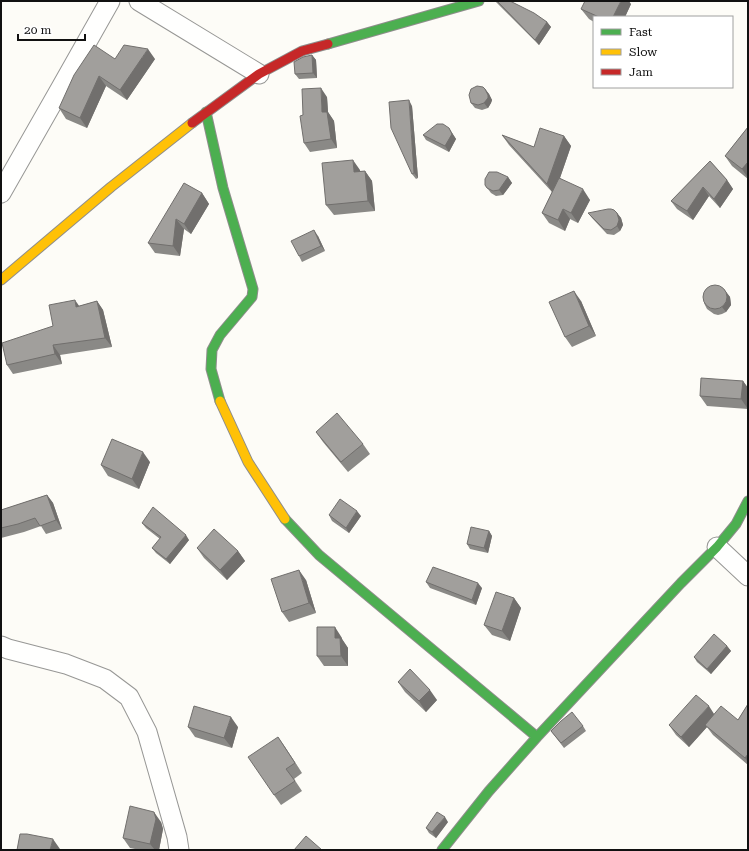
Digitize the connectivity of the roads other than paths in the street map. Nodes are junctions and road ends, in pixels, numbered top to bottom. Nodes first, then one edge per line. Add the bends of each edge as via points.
1 (110, 1) edge
2 (139, 1) edge
3 (479, 1) edge
4 (445, 6) edge
5 (259, 74) junction
6 (206, 112) junction
7 (1, 193) edge
8 (1, 280) edge
9 (748, 501) edge
10 (717, 548) junction
11 (748, 576) edge
12 (1, 646) edge
13 (537, 737) junction
14 (179, 850) edge
15 (442, 850) edge

1 - 7 street
2 - 5 street
3 - 4 street
4 - 5 street via 302,51
5 - 6 street
6 - 8 street via 111,187
6 - 13 street via 223,188 253,290 252,297 220,335 212,350 211,369 221,405 248,462 286,520 319,555
9 - 10 street via 736,524
10 - 11 street
10 - 13 street
12 - 14 street via 73,666 105,679 129,697 147,732
13 - 15 street

